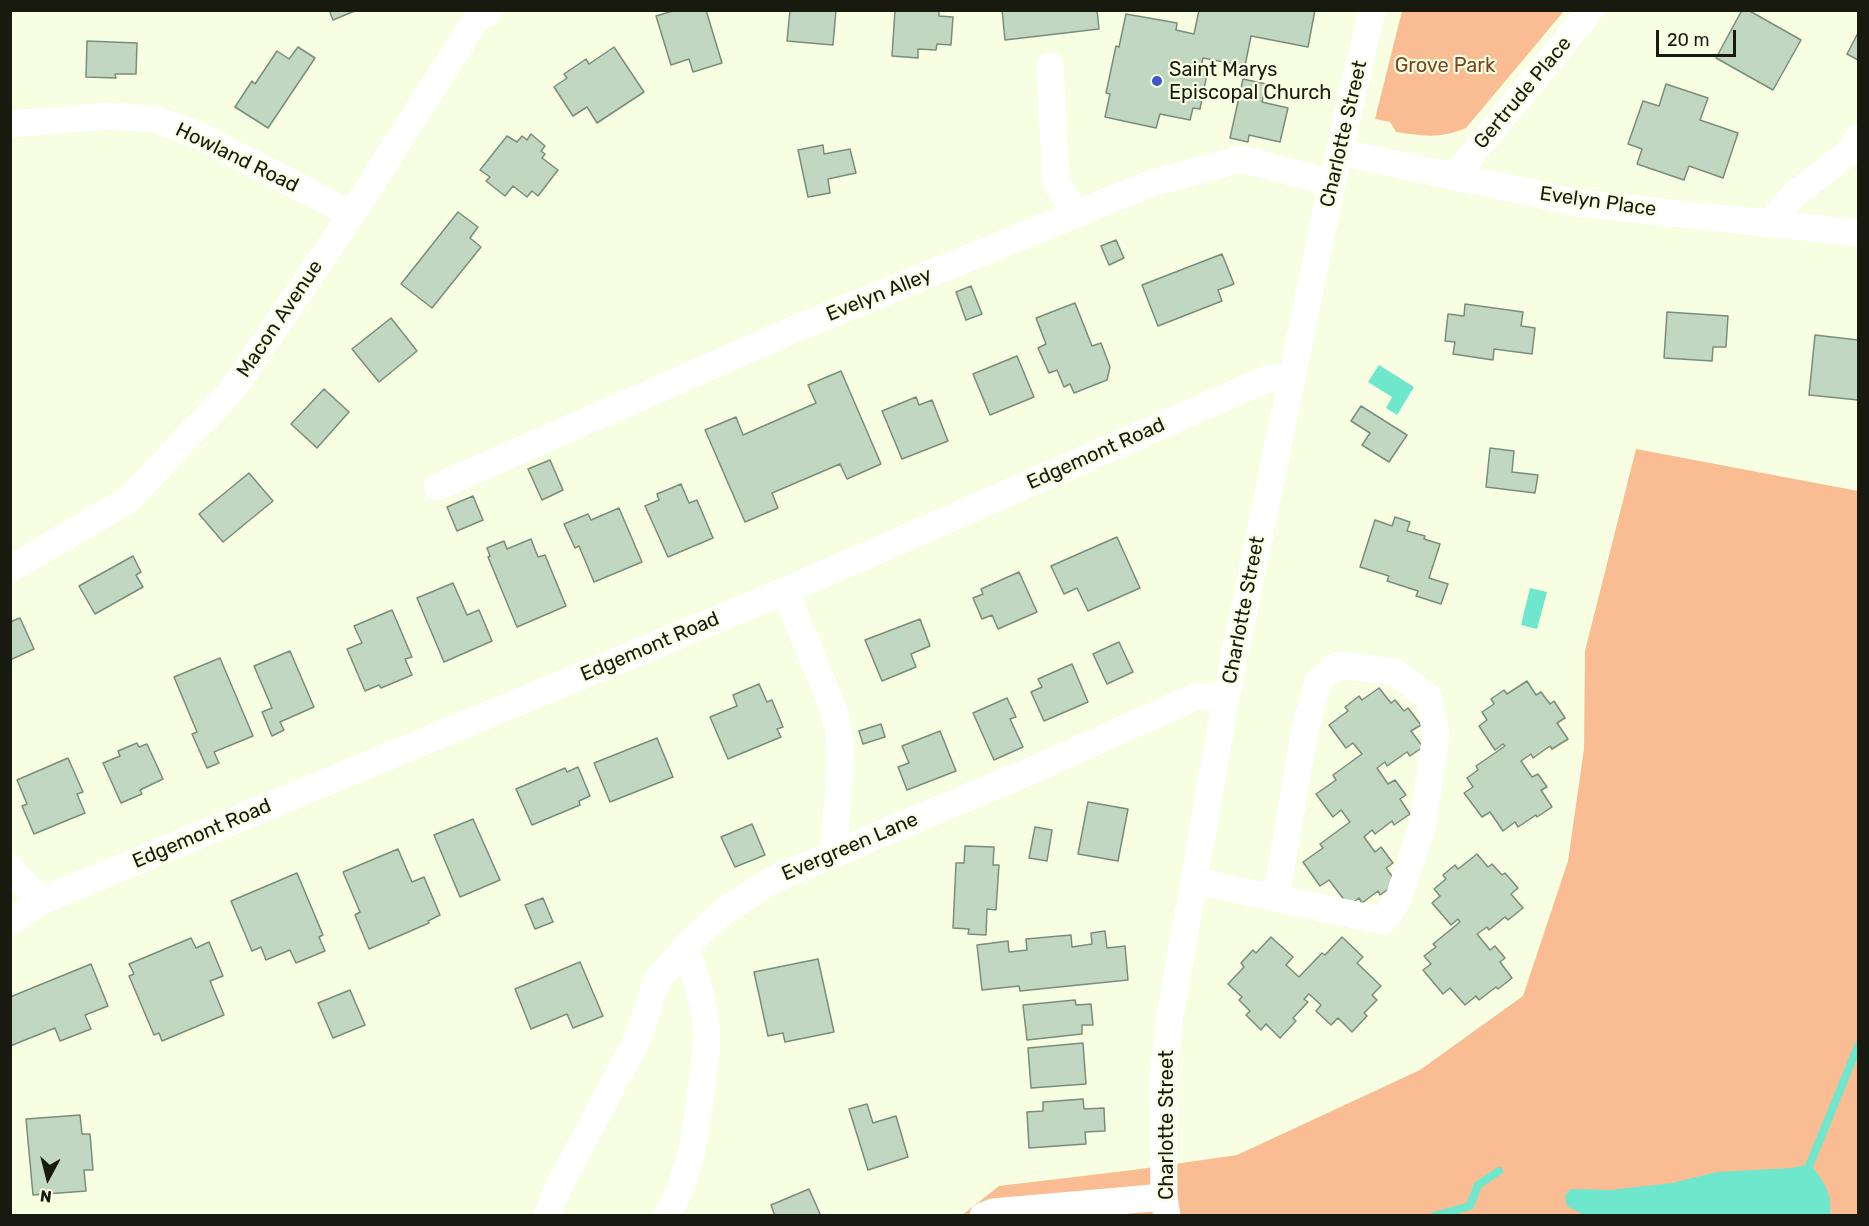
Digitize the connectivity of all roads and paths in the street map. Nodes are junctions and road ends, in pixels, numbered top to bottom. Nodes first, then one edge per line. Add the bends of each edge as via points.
1 (1372, 10) edge
2 (1591, 10) edge
3 (477, 15) edge
4 (1050, 66) dead end
5 (10, 124) edge
6 (1858, 138) edge
7 (1340, 152) junction
8 (1455, 175) junction
9 (1332, 183) junction
10 (352, 214) junction
11 (1076, 214) junction
12 (1769, 223) junction
13 (1858, 233) edge
14 (1291, 377) junction
15 (437, 487) dead end
16 (10, 569) edge
17 (784, 591) junction
18 (1226, 698) junction
19 (833, 855) junction
20 (10, 868) edge
21 (1196, 881) junction
22 (1276, 898) junction
23 (41, 901) junction
24 (10, 922) edge
25 (686, 947) junction
26 (1166, 1206) edge
27 (548, 1215) edge
28 (666, 1215) edge
29 (982, 1215) edge

1 - 7 street, Charlotte Street
2 - 8 street, Gertrude Place
3 - 10 street, Macon Avenue
4 - 11 street via 1056,182
5 - 10 street, Howland Road via 108,116 155,119 198,135
6 - 12 street via 1848,153 1796,193
7 - 8 street, Evelyn Place
7 - 9 street, Charlotte Street
8 - 12 street, Evelyn Place via 1579,203
9 - 11 street, Evelyn Alley via 1242,159 1152,183
9 - 14 street, Charlotte Street
10 - 16 street, Macon Avenue via 232,389 128,501
11 - 15 street, Evelyn Alley via 795,329
12 - 13 street, Evelyn Place
14 - 17 street, Edgemont Road via 1266,379
14 - 18 street, Charlotte Street
17 - 19 street via 835,713 840,772
17 - 23 street, Edgemont Road
18 - 19 street, Evergreen Lane via 1197,696
18 - 21 street, Charlotte Street
19 - 25 street, Evergreen Lane via 772,880 720,914
20 - 23 street
21 - 22 street
21 - 26 street, Charlotte Street via 1163,1075
22 - 22 street via 1384,921 1399,897 1422,828 1436,734 1429,698 1395,672 1338,665 1318,682 1305,729
23 - 24 street, Edgemont Road
25 - 27 street, Evergreen Lane via 657,980 638,1038 554,1196
25 - 28 street via 700,992 707,1037 698,1118 687,1171 677,1199
26 - 29 street

